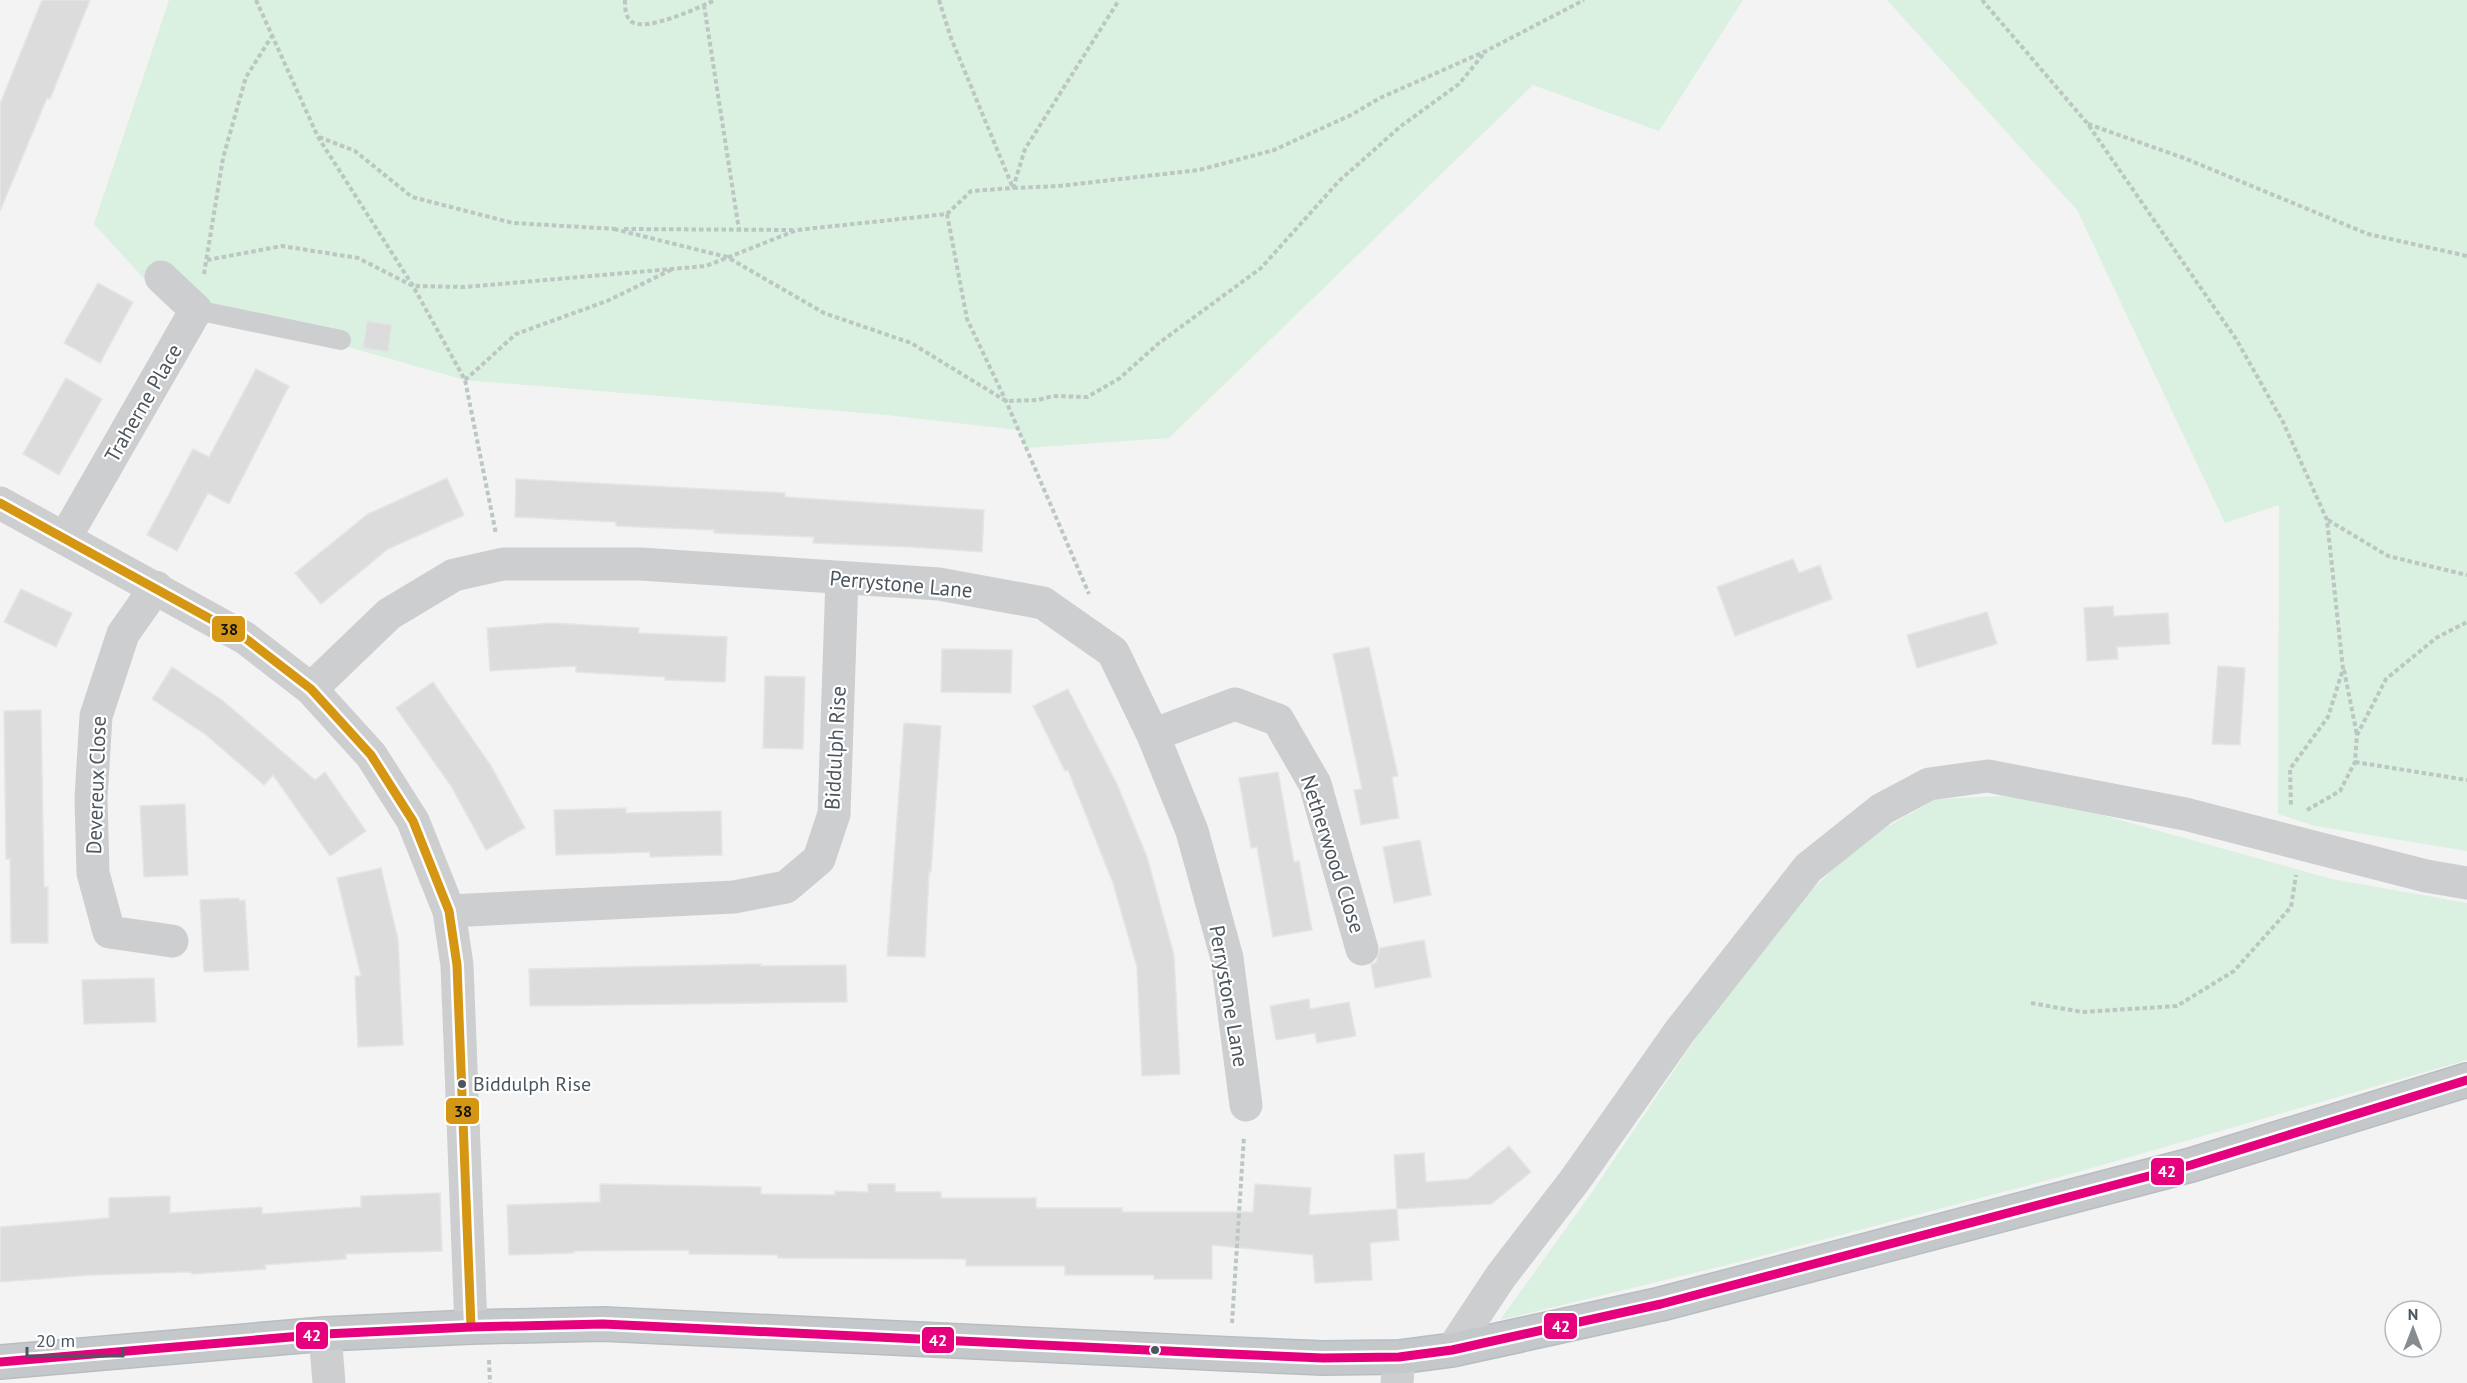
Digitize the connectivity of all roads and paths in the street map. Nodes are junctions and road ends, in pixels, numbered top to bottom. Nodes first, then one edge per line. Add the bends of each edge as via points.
1 (256, 0) edge
2 (625, 0) edge
3 (715, 0) edge
4 (939, 0) edge
5 (1119, 0) edge
6 (1584, 0) edge
7 (1982, 0) edge
8 (1577, 2) edge
9 (704, 5) junction
10 (272, 36) junction
11 (1486, 51) junction
12 (2087, 123) junction
13 (318, 137) junction
14 (1013, 188) junction
15 (947, 214) junction
16 (614, 229) junction
17 (740, 230) junction
18 (797, 230) junction
19 (2467, 255) edge
20 (727, 257) junction
21 (207, 260) junction
22 (676, 268) junction
23 (161, 277) dead end
24 (413, 286) junction
25 (196, 310) junction
26 (341, 340) dead end
27 (465, 380) junction
28 (1006, 401) junction
29 (0, 503) edge
30 (2327, 520) junction
31 (65, 538) junction
32 (503, 564) junction
33 (2467, 575) edge
34 (842, 578) junction
35 (156, 587) junction
36 (1090, 598) dead end
37 (2467, 622) edge
38 (2343, 669) junction
39 (311, 689) junction
40 (1154, 735) junction
41 (2357, 735) junction
42 (2355, 762) junction
43 (2467, 780) edge
44 (2290, 834) junction
45 (2467, 883) edge
46 (449, 911) junction
47 (172, 941) dead end
48 (1362, 949) dead end
49 (2031, 1003) dead end
50 (2467, 1080) edge
51 (1246, 1105) joint
52 (471, 1327) junction
53 (325, 1334) junction
54 (1452, 1350) junction
55 (1230, 1354) junction
56 (0, 1362) edge
57 (1398, 1370) edge
58 (328, 1383) edge

1 - 10 path
2 - 9 path via 625,13 631,22 642,25
3 - 9 path
4 - 14 path
5 - 14 path via 1025,149
6 - 8 path
7 - 12 path
8 - 11 path
9 - 17 path
10 - 13 path
10 - 21 path via 246,77 222,158
11 - 14 path via 1274,150 1199,170
11 - 28 path via 1459,84 1401,126 1339,181 1261,268 1159,343 1120,378 1087,398 1053,396
12 - 19 path via 2184,158 2368,234
12 - 30 path via 2236,339 2283,422
13 - 16 path via 356,151 412,197 513,223
13 - 24 path
14 - 15 path via 971,191
15 - 18 path
15 - 28 path via 967,319
16 - 17 path
16 - 20 path
17 - 18 path
18 - 20 path
20 - 22 path via 706,266
20 - 28 path via 824,313 911,343
21 - 24 path via 282,246 358,258
21 - 25 path
22 - 24 path via 465,287
22 - 27 path via 606,301 516,334
23 - 25 street
24 - 27 path
25 - 26 lane
25 - 31 street, Traherne Place
27 - 32 path
28 - 36 path
29 - 31 street
30 - 33 path via 2388,556
30 - 38 path
31 - 35 street
32 - 34 street, Perrystone Lane via 641,564
32 - 39 street, Perrystone Lane via 454,575 389,614
34 - 40 street, Perrystone Lane via 939,584 1043,603 1113,652
34 - 46 street, Biddulph Rise via 834,814 819,859 786,887 734,897
35 - 39 street via 245,638
35 - 47 street, Devereux Close via 123,634 96,716 91,798 93,873 109,932
37 - 41 path via 2436,638 2386,680
38 - 41 path
38 - 44 path via 2328,717 2290,769
39 - 46 street via 371,756 413,821
40 - 48 street, Netherwood Close via 1235,704 1278,720 1315,784
40 - 51 street, Perrystone Lane via 1192,831 1227,958
41 - 42 path
42 - 43 path
42 - 44 path via 2340,791
44 - 45 street via 2426,876
44 - 49 path via 2291,908 2234,971 2177,1006 2082,1012
44 - 54 street via 1988,776 1929,784 1882,809 1808,868 1680,1031 1575,1180 1501,1276
46 - 52 street via 457,965
50 - 54 highway via 2191,1166 1661,1304
51 - 55 path
52 - 53 highway
52 - 55 highway via 639,1325
53 - 56 highway
53 - 58 street
54 - 57 highway
55 - 57 highway via 1323,1358

